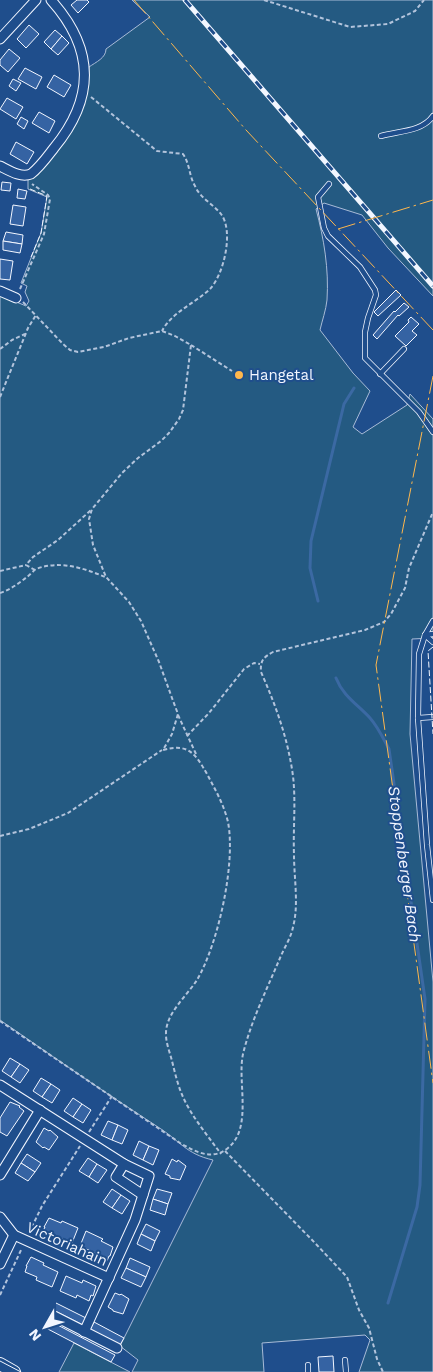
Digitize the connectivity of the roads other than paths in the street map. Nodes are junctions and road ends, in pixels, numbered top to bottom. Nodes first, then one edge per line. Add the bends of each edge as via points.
1 (36, 0) edge
2 (51, 0) edge
3 (0, 39) edge
4 (433, 116) edge
5 (381, 136) dead end
6 (0, 166) edge
7 (329, 184) dead end
8 (0, 291) edge
9 (16, 298) road end
10 (404, 349) dead end
11 (380, 374) junction
12 (433, 432) edge
13 (433, 621) edge
14 (433, 634) edge
15 (425, 635) junction
16 (433, 642) edge
17 (433, 717) edge
18 (418, 718) junction
19 (433, 900) edge
20 (0, 1085) edge
21 (40, 1110) junction
22 (124, 1164) junction
23 (0, 1175) edge
24 (143, 1195) junction
25 (0, 1217) edge
26 (14, 1235) junction
27 (0, 1264) edge
28 (109, 1278) junction
29 (54, 1316) dead end
30 (84, 1332) junction
31 (117, 1348) dead end
32 (345, 1360) dead end
33 (0, 1364) edge
34 (308, 1365) dead end
35 (14, 1372) edge
36 (308, 1372) edge
37 (346, 1372) edge

1 - 3 street
2 - 6 street via 72,28 86,71 76,116 35,171 26,176
4 - 5 lane via 421,126
7 - 11 lane via 318,197 324,228 334,243 360,267 375,290 364,346 365,358
8 - 9 street
10 - 11 lane
11 - 12 lane via 419,412
13 - 15 lane
14 - 15 lane
15 - 16 lane
15 - 18 lane via 419,654
17 - 18 lane
18 - 19 lane
20 - 21 street, Victoriahain
21 - 22 street, Victoriahain
21 - 23 street
22 - 24 street, Victoriahain via 148,1176
22 - 24 street via 116,1178
24 - 28 street, Victoriahain
25 - 26 street, Victoriahain
26 - 27 street, Victoriahain
26 - 28 street, Victoriahain
28 - 30 street, Victoriahain
29 - 30 street
30 - 31 street
32 - 37 lane
33 - 35 main road
34 - 36 lane

